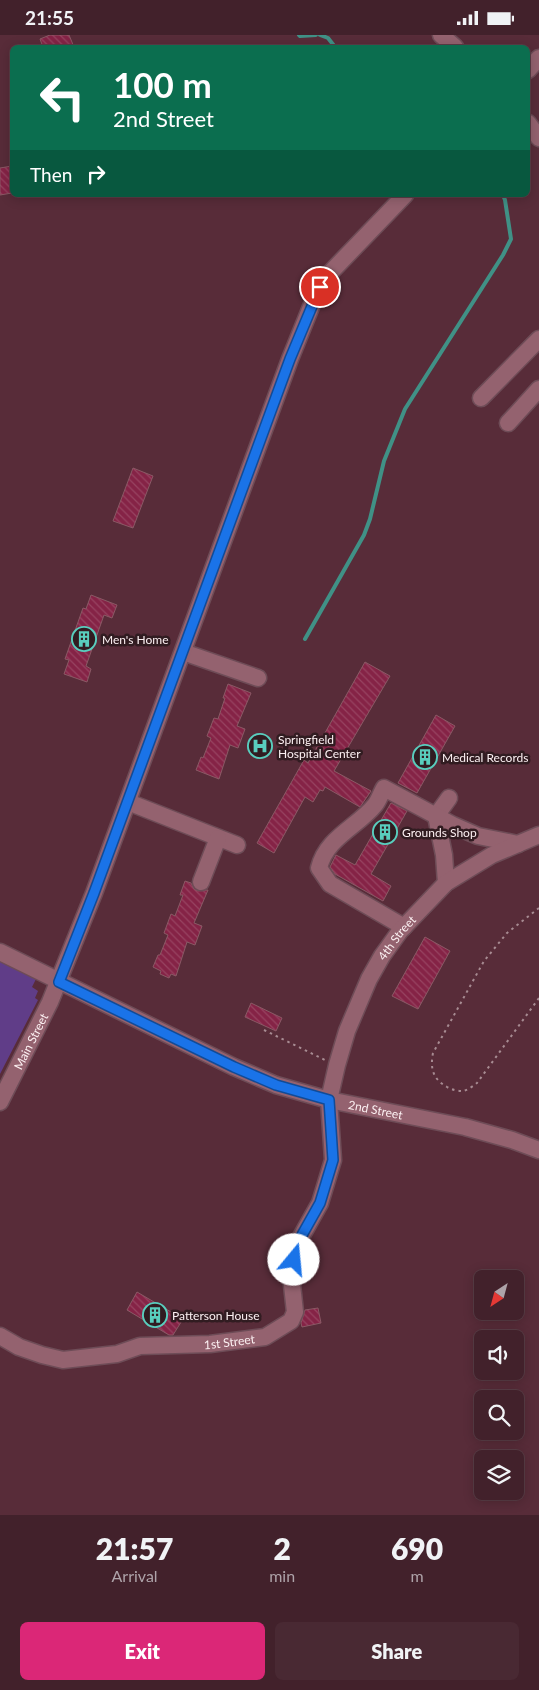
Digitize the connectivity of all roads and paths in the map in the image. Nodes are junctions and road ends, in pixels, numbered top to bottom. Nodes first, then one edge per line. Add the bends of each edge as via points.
1 (441, 35) edge
2 (452, 45) edge
3 (539, 58) edge
4 (530, 68) edge
5 (530, 126) edge
6 (539, 138) edge
7 (403, 197) edge
8 (539, 339) edge
9 (536, 393) edge
10 (482, 398) dead end
11 (508, 423) dead end
12 (183, 652) junction
13 (258, 678) dead end
14 (449, 798) dead end
15 (128, 802) junction
16 (436, 816) junction
17 (539, 835) edge
18 (218, 837) junction
19 (518, 844) junction
20 (237, 845) dead end
21 (201, 882) dead end
22 (446, 883) junction
23 (539, 908) edge
24 (404, 927) junction
25 (0, 952) edge
26 (59, 982) junction
27 (539, 998) edge
28 (264, 1030) dead end
29 (337, 1065) junction
30 (329, 1100) junction
31 (0, 1102) edge
32 (539, 1150) edge
33 (0, 1336) edge

1 - 2 street
3 - 4 street
5 - 6 street
7 - 12 street, Main Street via 320,287 290,359
8 - 10 street
9 - 11 street
12 - 13 street
12 - 15 street, Main Street
14 - 16 street
15 - 18 street
15 - 26 street, Main Street
16 - 19 street via 478,836
16 - 22 street
16 - 24 street via 384,788 375,805 327,847 321,858 319,867 330,884
17 - 19 street, 4th Street
18 - 20 street
18 - 21 street
19 - 22 street, 4th Street via 492,855
22 - 24 street, 4th Street
23 - 27 path via 507,933 484,961 433,1053 434,1076 452,1090 463,1091 477,1083
24 - 29 street, 4th Street via 369,979
25 - 26 street, 2nd Street
26 - 30 street, 2nd Street via 234,1067 276,1085
26 - 31 street, Main Street
28 - 29 path
29 - 30 street, 4th Street
30 - 32 street, 2nd Street via 466,1127
30 - 33 street, 1st Street via 333,1160 320,1203 297,1244 292,1276 295,1312 291,1321 265,1337 210,1344 140,1346 117,1354 63,1360 19,1347

